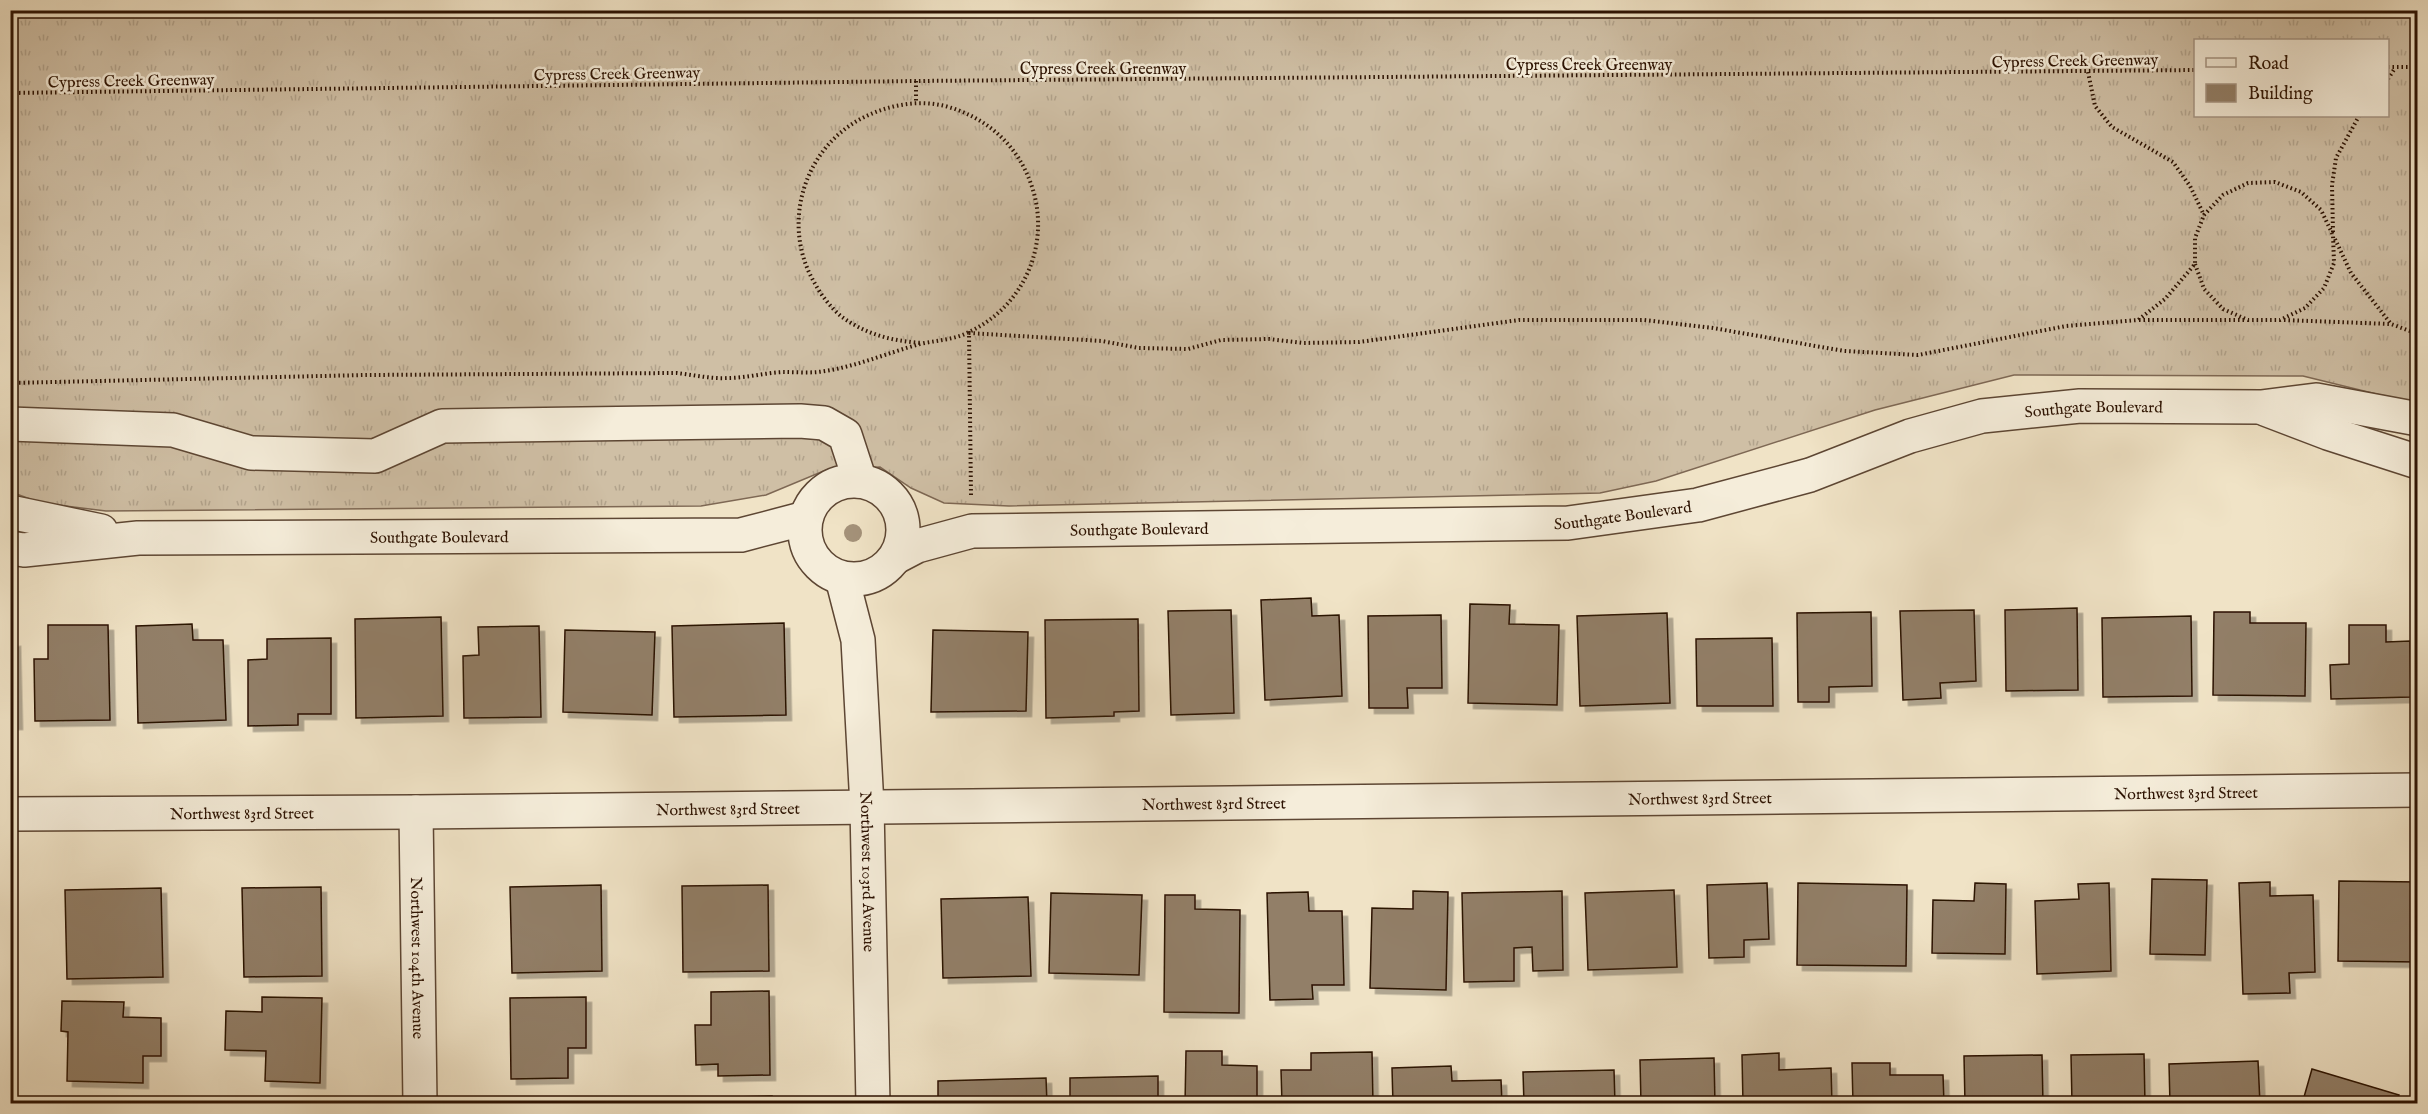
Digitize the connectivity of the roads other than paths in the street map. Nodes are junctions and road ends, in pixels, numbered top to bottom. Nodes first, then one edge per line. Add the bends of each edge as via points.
1 (2261, 407) junction
2 (2418, 419) edge
3 (10, 424) edge
4 (2418, 462) edge
5 (860, 481) junction
6 (894, 500) junction
7 (10, 512) edge
8 (806, 518) junction
9 (972, 518) junction
10 (741, 535) junction
11 (138, 538) junction
12 (10, 548) edge
13 (886, 566) junction
14 (829, 570) junction
15 (858, 640) junction
16 (2418, 790) edge
17 (867, 806) junction
18 (416, 812) junction
19 (10, 814) edge
20 (420, 1104) edge
21 (873, 1104) edge

1 - 2 street, Southgate Boulevard via 2316,400
1 - 4 street, Southgate Boulevard
1 - 9 street, Southgate Boulevard via 2080,406 1982,416 1910,436 1810,475 1698,505 1569,523
3 - 5 street via 173,430 251,453 375,456 442,426 824,423 845,435
5 - 6 street via 873,484
5 - 8 street via 832,486 820,494
6 - 9 street, Southgate Boulevard via 930,521
6 - 13 street via 904,528 902,543
7 - 11 street, Southgate Boulevard
8 - 10 street, Southgate Boulevard
8 - 14 street via 810,552
9 - 13 street, Southgate Boulevard
10 - 11 street, Southgate Boulevard
10 - 14 street, Southgate Boulevard via 778,546
11 - 12 street, Southgate Boulevard via 24,550
13 - 14 street via 854,579
13 - 15 street, Northwest 103rd Avenue
14 - 15 street, Northwest 103rd Avenue
15 - 17 street, Northwest 103rd Avenue
16 - 17 street, Northwest 83rd Street
17 - 18 street, Northwest 83rd Street
17 - 21 street, Northwest 103rd Avenue
18 - 19 street, Northwest 83rd Street
18 - 20 street, Northwest 104th Avenue

